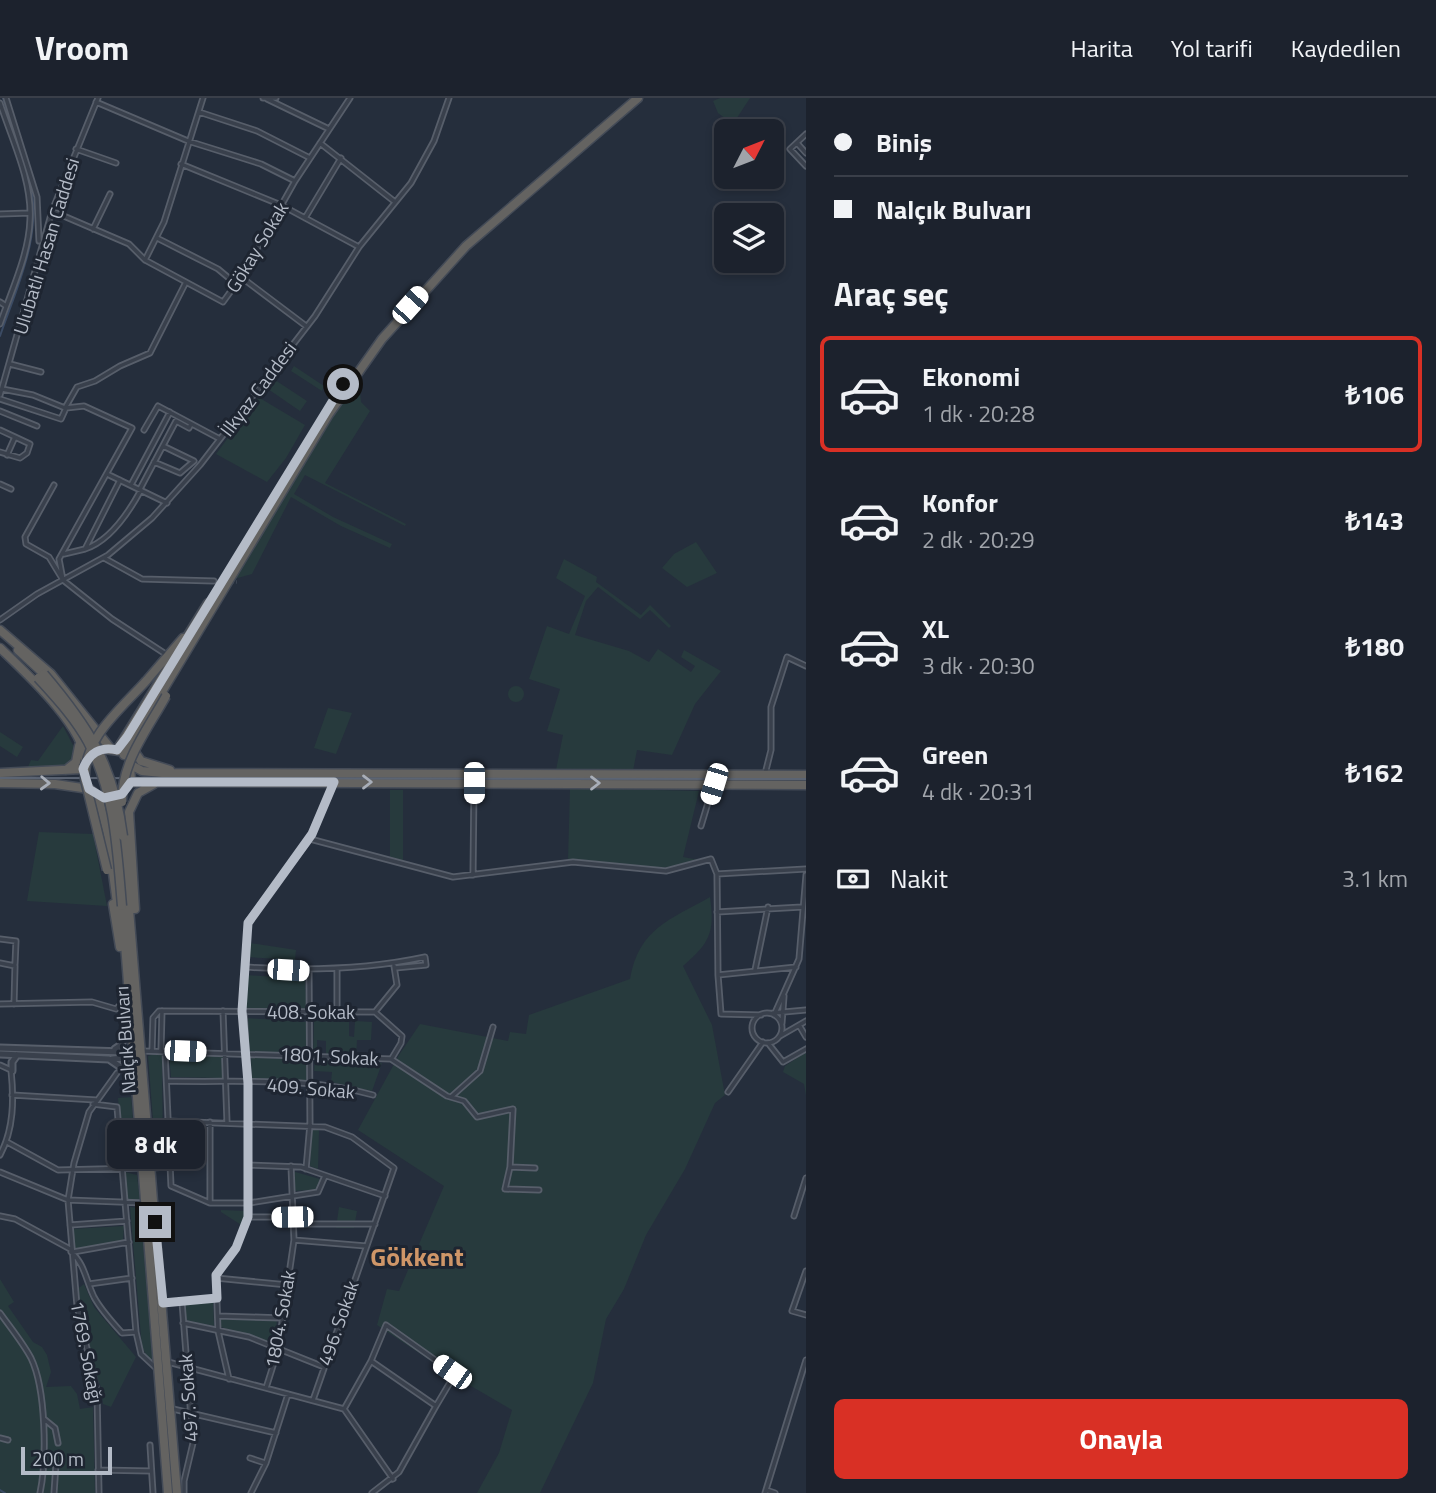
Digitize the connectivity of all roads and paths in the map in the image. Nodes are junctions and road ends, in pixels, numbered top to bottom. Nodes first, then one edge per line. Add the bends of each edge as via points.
1 (6, 98) edge
2 (203, 98) edge
3 (265, 98) edge
4 (276, 98) edge
5 (350, 98) edge
6 (449, 98) edge
7 (630, 98) edge
8 (638, 98) edge
9 (97, 100) edge
10 (0, 104) edge
11 (199, 112) junction
12 (329, 129) junction
13 (806, 134) edge
14 (188, 141) junction
15 (320, 143) junction
16 (797, 143) junction
17 (76, 149) junction
18 (806, 153) edge
19 (310, 158) junction
20 (341, 158) junction
21 (116, 163) dead end
22 (181, 164) junction
23 (806, 166) edge
24 (295, 181) junction
25 (110, 194) dead end
26 (396, 202) junction
27 (281, 205) junction
28 (52, 211) junction
29 (30, 213) junction
30 (0, 214) edge
31 (305, 218) junction
32 (93, 229) junction
33 (28, 239) junction
34 (157, 239) junction
35 (42, 242) junction
36 (359, 247) junction
37 (145, 260) junction
38 (241, 277) junction
39 (187, 282) junction
40 (236, 284) junction
41 (0, 302) edge
42 (6, 306) junction
43 (0, 324) edge
44 (306, 326) junction
45 (10, 364) junction
46 (41, 372) dead end
47 (2, 389) junction
48 (0, 397) edge
49 (66, 408) junction
50 (0, 411) edge
51 (170, 412) junction
52 (191, 424) junction
53 (37, 426) dead end
54 (0, 430) edge
55 (144, 430) dead end
56 (15, 437) junction
57 (221, 440) junction
58 (163, 446) junction
59 (0, 452) edge
60 (8, 455) junction
61 (154, 462) junction
62 (107, 474) junction
63 (120, 480) junction
64 (0, 484) edge
65 (54, 485) dead end
66 (131, 485) junction
67 (11, 489) dead end
68 (141, 490) junction
69 (167, 503) junction
70 (85, 549) junction
71 (63, 554) junction
72 (104, 558) junction
73 (62, 580) junction
74 (214, 581) tunnel mouth
75 (0, 620) edge
76 (197, 622) junction
77 (0, 631) edge
78 (0, 646) edge
79 (164, 653) dead end
80 (183, 657) junction
81 (806, 666) edge
82 (41, 676) junction
83 (71, 727) junction
84 (132, 741) junction
85 (117, 751) junction
86 (131, 765) junction
87 (84, 766) junction
88 (59, 772) junction
89 (179, 772) junction
90 (0, 773) edge
91 (765, 774) junction
92 (806, 775) edge
93 (177, 782) junction
94 (334, 782) junction
95 (0, 783) edge
96 (474, 783) junction
97 (714, 784) junction
98 (129, 785) junction
99 (806, 785) edge
100 (89, 789) junction
101 (98, 796) junction
102 (129, 814) junction
103 (701, 827) dead end
104 (123, 836) junction
105 (310, 839) junction
106 (806, 869) edge
107 (717, 874) junction
108 (806, 874) edge
109 (473, 875) junction
110 (768, 907) junction
111 (802, 907) junction
112 (717, 912) junction
113 (0, 939) edge
114 (121, 955) junction
115 (425, 957) dead end
116 (0, 963) edge
117 (135, 965) junction
118 (15, 966) junction
119 (395, 966) junction
120 (245, 967) junction
121 (796, 967) junction
122 (337, 969) junction
123 (755, 970) junction
124 (309, 972) junction
125 (718, 975) junction
126 (784, 994) junction
127 (124, 1001) junction
128 (0, 1004) edge
129 (14, 1004) junction
130 (806, 1010) edge
131 (162, 1011) junction
132 (223, 1011) junction
133 (243, 1011) junction
134 (311, 1012) junction
135 (375, 1012) junction
136 (784, 1012) junction
137 (337, 1013) junction
138 (772, 1014) junction
139 (761, 1015) junction
140 (806, 1021) edge
141 (130, 1024) junction
142 (781, 1025) junction
143 (800, 1025) junction
144 (493, 1027) dead end
145 (779, 1037) junction
146 (806, 1037) edge
147 (765, 1043) junction
148 (806, 1049) edge
149 (163, 1050) junction
150 (113, 1051) junction
151 (142, 1051) junction
152 (152, 1051) junction
153 (1, 1052) edge
154 (225, 1052) junction
155 (247, 1052) junction
156 (310, 1054) junction
157 (18, 1055) junction
158 (109, 1059) junction
159 (391, 1059) junction
160 (12, 1062) junction
161 (0, 1065) edge
162 (12, 1071) junction
163 (117, 1073) dead end
164 (166, 1081) junction
165 (226, 1083) junction
166 (248, 1083) junction
167 (310, 1084) junction
168 (135, 1087) junction
169 (728, 1092) dead end
170 (12, 1096) junction
171 (373, 1096) dead end
172 (451, 1097) junction
173 (94, 1102) junction
174 (166, 1121) junction
175 (210, 1122) junction
176 (227, 1122) junction
177 (249, 1124) junction
178 (310, 1124) junction
179 (0, 1135) edge
180 (10, 1135) junction
181 (7, 1142) junction
182 (0, 1155) edge
183 (250, 1165) junction
184 (291, 1166) junction
185 (167, 1167) junction
186 (510, 1167) junction
187 (73, 1168) junction
188 (124, 1168) junction
189 (146, 1168) junction
190 (535, 1168) dead end
191 (306, 1169) junction
192 (0, 1172) edge
193 (325, 1175) junction
194 (806, 1178) edge
195 (805, 1185) edge
196 (539, 1190) dead end
197 (290, 1196) junction
198 (385, 1196) junction
199 (68, 1200) junction
200 (126, 1202) junction
201 (145, 1203) junction
202 (210, 1203) junction
203 (249, 1203) junction
204 (0, 1216) edge
205 (793, 1216) dead end
206 (248, 1217) junction
207 (292, 1217) junction
208 (128, 1221) junction
209 (293, 1224) junction
210 (375, 1224) junction
211 (70, 1225) junction
212 (295, 1240) junction
213 (130, 1242) junction
214 (366, 1246) junction
215 (71, 1251) junction
216 (806, 1271) edge
217 (216, 1278) junction
218 (132, 1279) junction
219 (89, 1284) junction
220 (288, 1285) junction
221 (217, 1298) junction
222 (182, 1301) junction
223 (163, 1303) junction
224 (0, 1313) edge
225 (806, 1315) edge
226 (218, 1316) junction
227 (282, 1318) junction
228 (183, 1323) junction
229 (218, 1331) junction
230 (136, 1332) junction
231 (278, 1350) junction
232 (806, 1360) edge
233 (166, 1361) junction
234 (371, 1361) junction
235 (324, 1367) junction
236 (186, 1368) junction
237 (158, 1370) junction
238 (229, 1379) junction
239 (266, 1388) junction
240 (288, 1394) junction
241 (313, 1400) junction
242 (436, 1406) junction
243 (171, 1408) junction
244 (344, 1409) junction
245 (191, 1414) junction
246 (44, 1419) junction
247 (276, 1433) junction
248 (0, 1438) edge
249 (8, 1440) dead end
250 (58, 1443) dead end
251 (150, 1445) dead end
252 (250, 1458) dead end
253 (265, 1463) junction
254 (56, 1464) dead end
255 (98, 1470) junction
256 (151, 1471) junction
257 (393, 1479) junction
258 (765, 1491) edge
259 (40, 1493) edge
260 (54, 1493) edge
261 (99, 1493) edge
262 (152, 1493) edge
263 (168, 1493) edge
264 (177, 1493) edge
265 (184, 1493) edge
266 (251, 1493) edge
267 (372, 1493) edge
268 (775, 1493) edge

1 - 35 street via 37,197
2 - 11 street
3 - 4 street
3 - 12 street
5 - 12 street, Gökay Sokak
6 - 26 street, İlkyaz Caddesi via 423,163
7 - 76 highway via 462,242 399,310 343,384
8 - 80 highway via 505,210 410,305 341,396
9 - 14 street
9 - 17 street, Ulubatlı Hasan Caddesi
10 - 29 street via 26,181
11 - 14 street
11 - 19 street via 257,131
12 - 15 street, Gökay Sokak
13 - 16 street
14 - 22 street
14 - 24 street via 250,160
15 - 19 street, Gökay Sokak
15 - 20 street
16 - 18 street
16 - 23 street via 790,149
17 - 21 street
17 - 28 street, Ulubatlı Hasan Caddesi
19 - 24 street, Gökay Sokak
20 - 26 street
20 - 31 street
22 - 27 street
22 - 34 street
24 - 27 street, Gökay Sokak
25 - 32 street
26 - 36 street, İlkyaz Caddesi
27 - 31 street
27 - 38 street, Gökay Sokak
28 - 32 street, Gökay Sokak
28 - 35 street, Ulubatlı Hasan Caddesi
29 - 30 street
29 - 33 street
31 - 36 street
32 - 37 street, Gökay Sokak via 129,244
33 - 35 street
33 - 42 street
34 - 37 street
34 - 40 street via 218,269
35 - 45 street, Ulubatlı Hasan Caddesi
36 - 44 street, İlkyaz Caddesi
37 - 39 street, Gökay Sokak
38 - 40 street, Gökay Sokak
38 - 44 street
39 - 40 street, Gökay Sokak via 223,302
39 - 49 street via 150,353 78,387
41 - 42 street
42 - 43 street
44 - 57 street, İlkyaz Caddesi
45 - 46 street
45 - 47 street, Ulubatlı Hasan Caddesi
47 - 48 street, Ulubatlı Hasan Caddesi
47 - 49 street
48 - 49 street via 61,419
49 - 62 street via 84,406 132,428
50 - 53 street
51 - 52 street
51 - 55 street via 158,405
51 - 66 street
52 - 57 street
52 - 58 street via 189,428 176,421
54 - 56 street
56 - 60 street
56 - 60 street via 30,444 27,453 18,458
57 - 69 street, İlkyaz Caddesi
58 - 61 street
58 - 61 street via 194,461 180,473
59 - 60 street
61 - 68 street
62 - 63 street
62 - 71 street
63 - 66 street
63 - 70 street
64 - 67 street
65 - 73 street via 24,540 51,559
66 - 68 street
68 - 69 street
68 - 70 street via 128,513 99,542
69 - 72 street, İlkyaz Caddesi
70 - 71 street
71 - 73 street via 58,562
72 - 73 street, İlkyaz Caddesi
72 - 74 street via 142,579
73 - 75 street, İlkyaz Caddesi
73 - 79 street
76 - 85 highway
76 - 114 highway, bridge via 94,739 84,765
77 - 82 highway
77 - 85 highway via 51,674
78 - 82 highway
78 - 83 highway
80 - 84 highway
80 - 104 highway, bridge via 126,771
81 - 91 street via 787,657 771,707 771,750
82 - 104 highway, bridge via 74,709 99,748 118,798
82 - 141 highway, Nalçık Bulvarı, bridge via 87,741 102,773 115,825
83 - 87 highway via 81,743
83 - 88 highway via 79,755 73,766
84 - 85 highway
84 - 89 highway via 139,760
85 - 86 highway
85 - 87 highway via 95,752
86 - 89 highway via 145,771
86 - 98 highway
87 - 88 highway
87 - 100 highway
88 - 90 highway
89 - 91 highway
91 - 92 highway
93 - 94 highway
93 - 98 highway
93 - 102 highway via 142,789
94 -> 96 highway
94 - 105 street
95 -> 100 highway
96 -> 97 highway
96 - 109 street
97 - 99 highway
97 - 103 street
98 - 101 highway via 111,798
98 - 102 highway
100 - 101 highway
101 - 114 highway via 111,854
102 - 117 highway
104 - 117 highway, Nalçık Bulvarı
105 - 109 street via 437,874
105 - 120 street via 249,919
106 - 107 street
107 - 109 street via 709,859 663,872 573,862
107 - 112 street
108 - 111 street
110 - 111 street
110 - 112 street
110 - 123 street
111 - 121 street
112 - 125 street
113 - 118 street via 16,942
114 - 127 highway
115 - 119 street
116 - 118 street
117 - 151 highway, Nalçık Bulvarı
118 - 129 street
119 - 122 street
119 - 135 street via 397,985
120 - 124 street
120 - 133 street
121 - 123 street
121 - 126 street
122 - 124 street
122 - 137 street
123 - 125 street
124 - 134 street
125 - 139 street via 721,1014
126 - 136 street
126 - 138 street
127 - 129 street via 116,1009 92,1002
127 - 141 highway
128 - 129 street
130 - 136 street
131 - 132 street, 408. Sokak
131 - 149 street
131 - 152 street via 153,1016
132 - 133 street, 408. Sokak
132 - 154 street
133 - 134 street, 408. Sokak
133 - 155 street
134 - 137 street, 408. Sokak
134 - 156 street
135 - 137 street, 408. Sokak
135 - 159 street via 402,1036
136 - 138 street
136 - 142 street
138 - 139 street
138 - 142 street
139 - 147 street via 752,1029
140 - 143 street
141 - 150 street via 121,1045
141 - 168 highway, Nalçık Bulvarı
142 - 145 street
143 - 145 street
143 - 146 street
144 - 172 street via 479,1073
145 - 147 street
147 - 148 street via 783,1062
147 - 169 street
149 - 152 street, 1801. Sokak
149 - 154 street, 1801. Sokak
149 - 164 street
150 - 153 street
150 - 158 street via 124,1052 124,1058
151 - 152 street, 1801. Sokak
151 - 189 highway, Nalçık Bulvarı
153 - 157 street
153 - 160 street
154 - 155 street, 1801. Sokak
154 - 165 street
155 - 156 street, 1801. Sokak
155 - 166 street
156 - 159 street, 1801. Sokak
156 - 167 street
157 - 158 street
157 - 160 street
158 - 168 street via 125,1070
159 - 172 street
160 - 162 street
161 - 162 street
162 - 170 street
163 - 173 street
164 - 165 street, 409. Sokak
164 - 174 street
165 - 166 street, 409. Sokak
165 - 176 street
166 - 167 street, 409. Sokak
166 - 177 street
167 - 171 street, 409. Sokak
167 - 178 street
168 - 189 highway, Nalçık Bulvarı
170 - 173 street
170 - 180 street
172 - 186 street via 464,1101 480,1117 513,1109
173 - 187 street, 1769. Sokağı
173 - 188 street via 117,1107
174 - 175 street
174 - 185 street
175 - 176 street
175 - 202 street
176 - 177 street
177 - 178 street
177 - 183 street
178 - 191 street
178 - 198 street, 496. Sokak via 348,1134 394,1168
179 - 180 street
180 - 181 street
181 - 182 street
181 - 187 street via 58,1170
183 - 184 street
183 - 203 street
184 - 191 street
184 - 197 street, 1804. Sokak
185 - 189 street
185 - 202 street via 171,1186
186 - 190 street
186 - 196 street via 505,1189
187 - 188 street
187 - 199 street, 1769. Sokağı
188 - 189 street
188 - 200 street
189 - 201 highway, Nalçık Bulvarı
189 - 223 highway, Nalçık Bulvarı
191 - 193 street
192 - 199 street
193 - 197 street via 318,1192
193 - 198 street
194 - 195 street
195 - 205 street
197 - 203 street
197 - 207 street, 1804. Sokak
198 - 210 street, 496. Sokak
199 - 200 street
199 - 211 street, 1769. Sokağı
200 - 201 street
200 - 208 street
201 - 237 highway, Nalçık Bulvarı
202 - 203 street
203 - 206 street
204 - 215 street via 15,1219
206 - 207 street
206 - 217 street via 236,1248
207 - 209 street, 1804. Sokak
208 - 211 street
208 - 213 street
209 - 210 street
209 - 212 street, 1804. Sokak
210 - 214 street, 496. Sokak
211 - 215 street, 1769. Sokağı
212 - 214 street
212 - 220 street, 1804. Sokak
213 - 215 street
213 - 218 street
214 - 235 street, 496. Sokak
215 - 219 street
215 - 255 street, 1769. Sokağı via 77,1306 97,1391
216 - 225 street via 792,1311
217 - 220 street
217 - 221 street
218 - 219 street
218 - 230 street
219 - 230 street via 98,1304 121,1332
220 - 227 street, 1804. Sokak
221 - 222 street
221 - 226 street
222 - 223 street
222 - 228 street, 497. Sokak
223 - 233 highway, Nalçık Bulvarı
224 - 246 street via 32,1362
226 - 227 street
226 - 229 street
227 - 231 street, 1804. Sokak
228 - 229 street
228 - 236 street, 497. Sokak
229 - 231 street via 249,1337
229 - 238 street
230 - 237 street via 141,1354
231 - 235 street
231 - 239 street, 1804. Sokak
232 - 258 street
233 - 236 street
233 - 243 highway, Nalçık Bulvarı
234 - 242 street
234 - 242 street via 386,1325 455,1374
234 - 244 street
235 - 241 street, 496. Sokak
236 - 238 street
236 - 245 street, 497. Sokak
237 - 263 highway, Nalçık Bulvarı
238 - 239 street
239 - 240 street
240 - 241 street
240 - 247 street
241 - 244 street
242 - 257 street
243 - 245 street
243 - 264 highway, Nalçık Bulvarı
244 - 257 street
245 - 247 street
245 - 265 street, 497. Sokak via 193,1443
246 - 250 street via 55,1428
246 - 259 street
247 - 253 street
248 - 249 street
251 - 256 street
252 - 253 street
253 - 266 street
254 - 260 street
255 - 256 street
255 - 261 street, 1769. Sokağı
256 - 262 street
257 - 267 street
258 - 268 street

